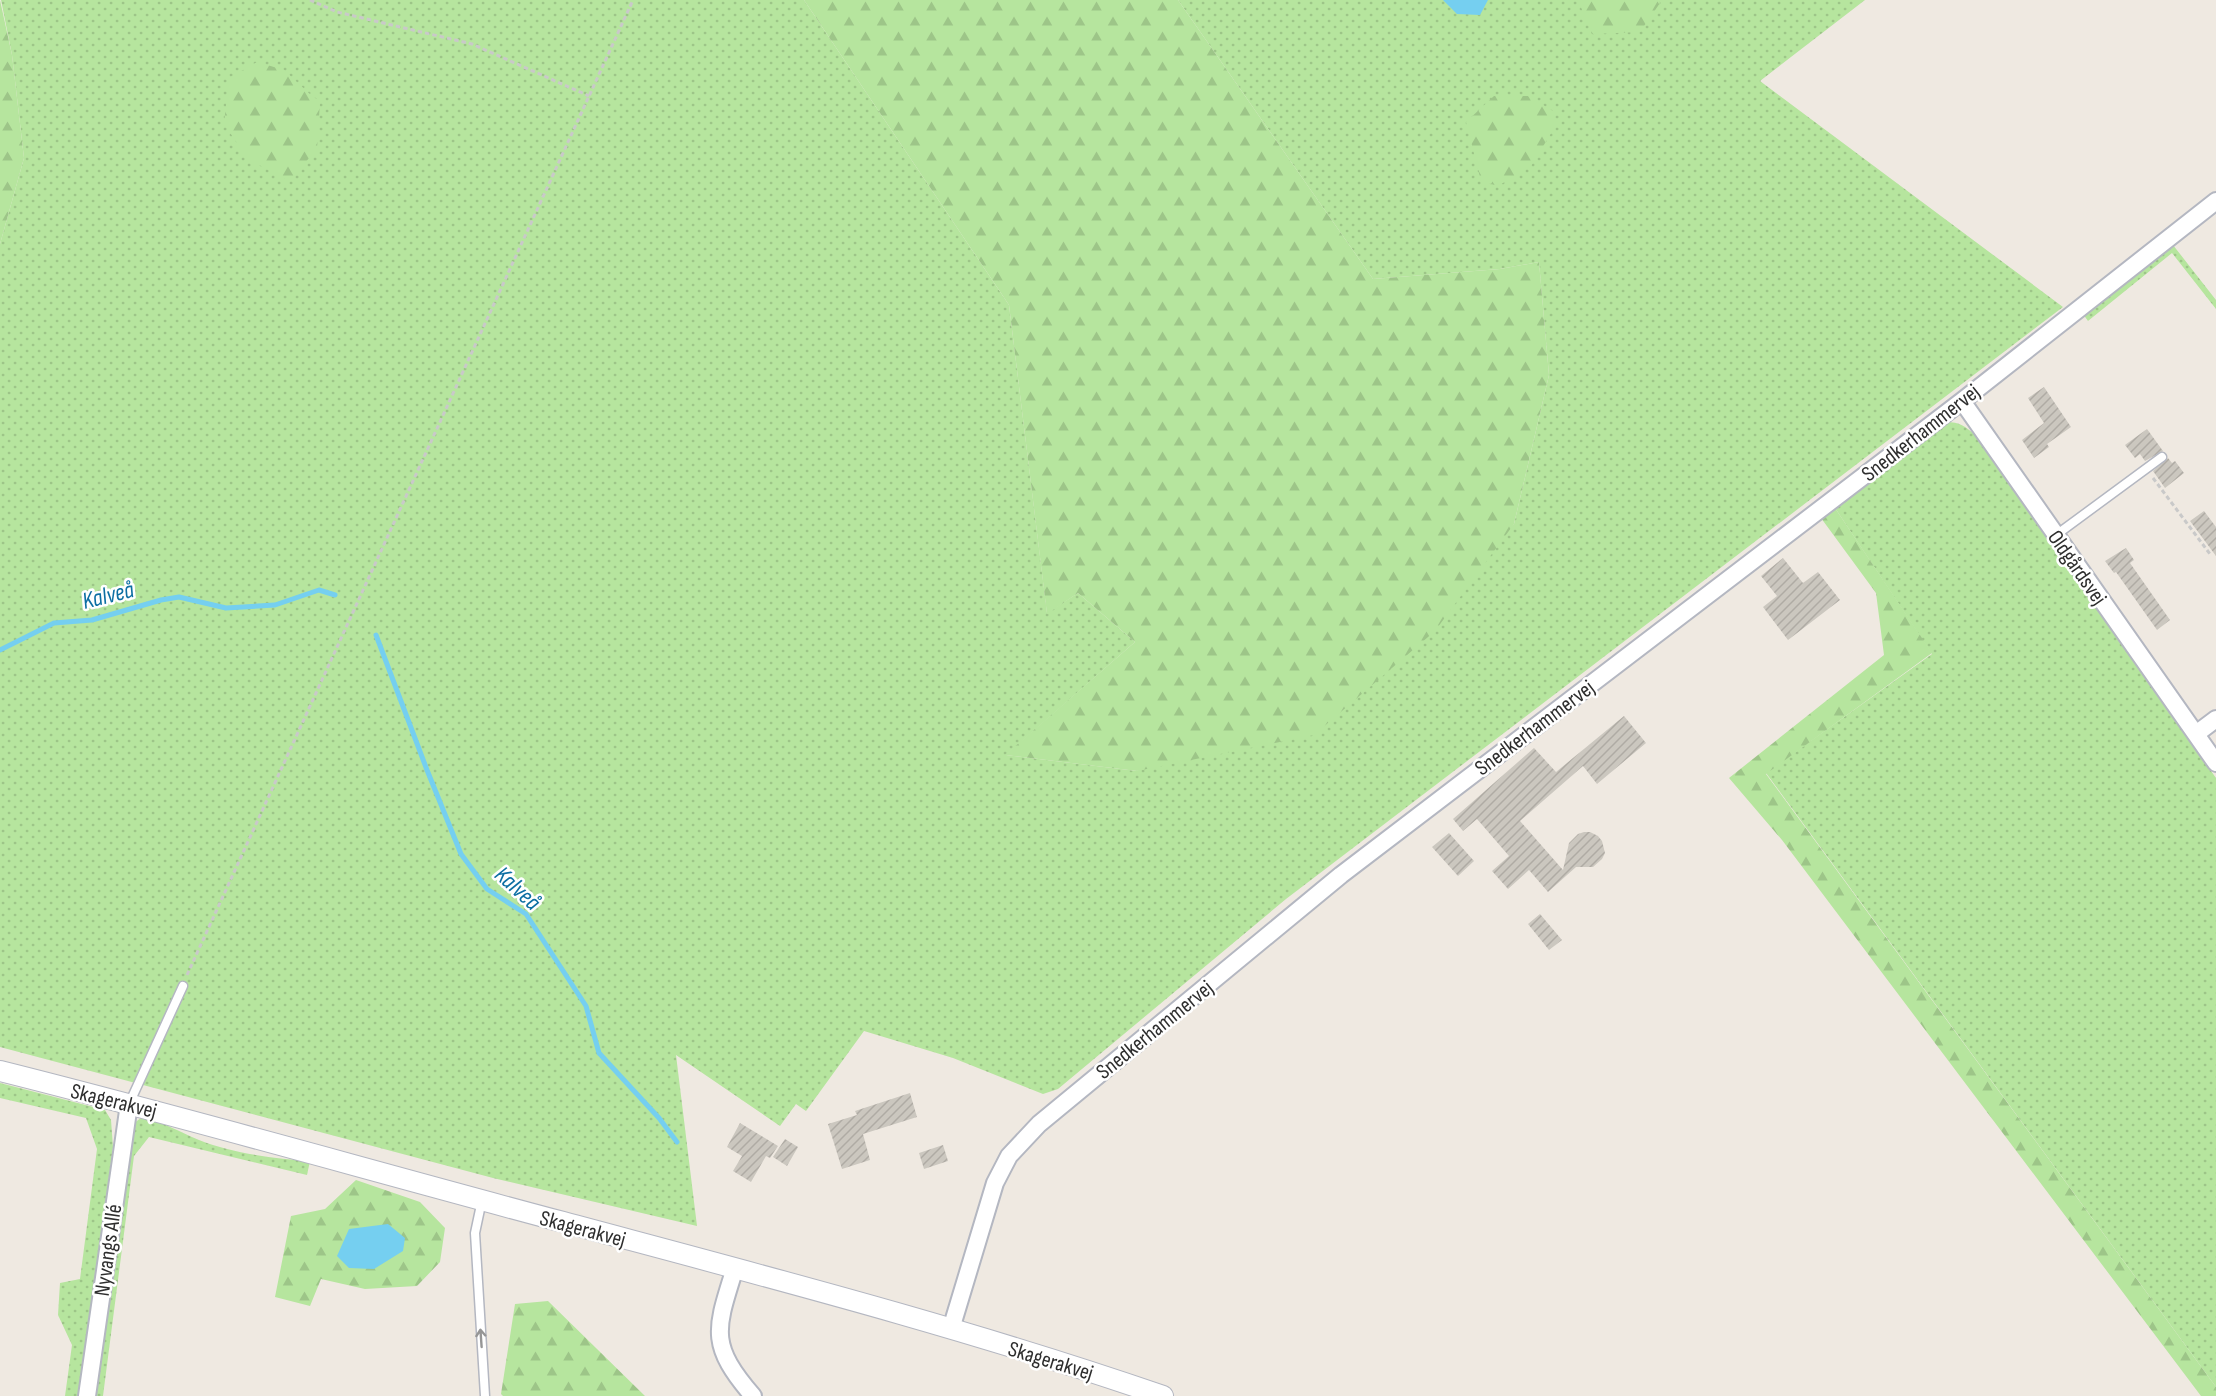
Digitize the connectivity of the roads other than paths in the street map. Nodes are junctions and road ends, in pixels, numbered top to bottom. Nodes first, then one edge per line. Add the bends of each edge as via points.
1 (2216, 201) edge
2 (1962, 401) junction
3 (2162, 458) dead end
4 (2056, 535) junction
5 (2216, 719) edge
6 (2196, 734) junction
7 (2216, 763) edge
8 (183, 986) road end
9 (0, 1071) edge
10 (129, 1104) junction
11 (482, 1200) junction
12 (735, 1268) junction
13 (951, 1329) junction
14 (87, 1396) edge
15 (485, 1396) edge
16 (753, 1396) edge
17 (1163, 1396) edge

1 - 2 street, Snedkerhammervej
2 - 4 street, Oldgårdsvej
2 - 13 street, Snedkerhammervej via 1341,875 1039,1124 1010,1156 995,1184
3 - 4 lane
4 - 6 street, Oldgårdsvej
5 - 6 street
6 - 7 street, Oldgårdsvej
8 - 10 lane
9 - 10 street, Skagerakvej
10 - 11 street, Skagerakvej
10 - 14 street, Nyvangs Allé
11 - 12 street, Skagerakvej
15 -> 11 lane via 475,1233
12 - 13 street, Skagerakvej
12 - 16 street via 718,1332 722,1351 736,1377
13 - 17 street, Skagerakvej

